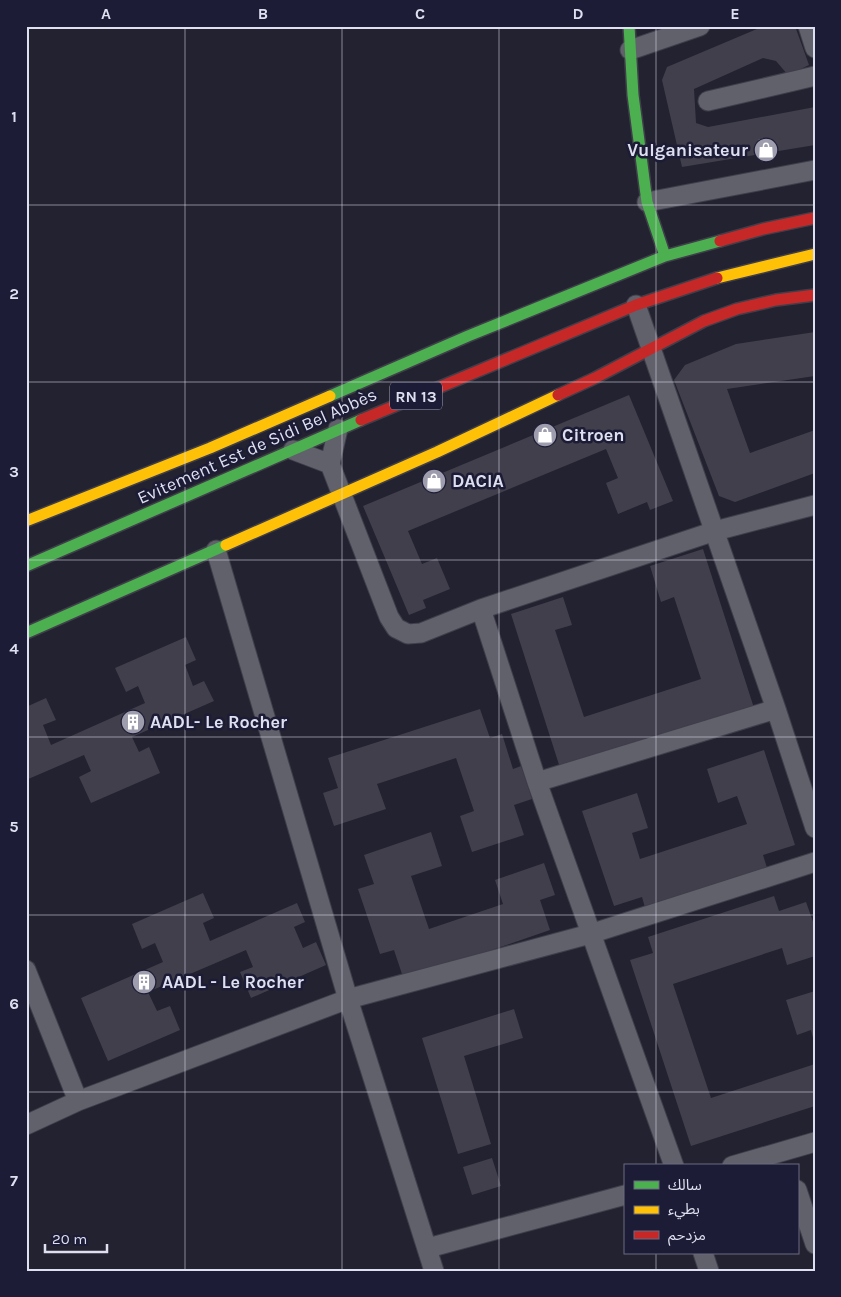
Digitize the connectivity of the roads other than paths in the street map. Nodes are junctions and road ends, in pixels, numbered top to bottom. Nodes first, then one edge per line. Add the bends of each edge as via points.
1 (629, 26) edge
2 (700, 26) edge
3 (808, 26) edge
4 (815, 48) edge
5 (630, 50) junction
6 (815, 76) edge
7 (708, 101) dead end
8 (815, 170) edge
9 (647, 202) junction
10 (815, 218) edge
11 (815, 254) edge
12 (665, 256) junction
13 (815, 295) edge
14 (636, 305) junction
15 (652, 349) junction
16 (338, 429) junction
17 (293, 450) junction
18 (330, 464) junction
19 (343, 494) junction
20 (815, 505) edge
21 (26, 521) edge
22 (714, 531) junction
23 (216, 550) junction
24 (26, 566) edge
25 (481, 609) junction
26 (26, 633) edge
27 (776, 709) junction
28 (537, 782) junction
29 (815, 828) edge
30 (815, 862) edge
31 (590, 934) junction
32 (26, 970) edge
33 (348, 999) junction
34 (78, 1101) junction
35 (26, 1125) edge
36 (815, 1142) edge
37 (787, 1159) edge
38 (673, 1164) edge
39 (748, 1164) edge
40 (798, 1193) edge
41 (624, 1194) edge
42 (815, 1244) edge
43 (428, 1248) junction
44 (703, 1254) edge
45 (434, 1271) edge
46 (709, 1271) edge

1 - 5 main road
2 - 5 street
3 - 4 street
5 - 9 main road
6 - 7 street
8 - 9 street
9 - 12 main road
10 - 12 main road, Evitement Est de Sidi Bel Abbès / RN 13
11 - 14 main road, Evitement Est de Sidi Bel Abbès / RN 13 via 727,275
12 - 21 main road, Evitement Est de Sidi Bel Abbès / RN 13 via 468,336 210,448
13 - 15 main road via 737,309 704,321
14 - 15 street
14 - 16 main road, Evitement Est de Sidi Bel Abbès / RN 13
15 - 19 main road
15 - 22 street
16 - 17 main road, Evitement Est de Sidi Bel Abbès / RN 13
16 - 18 street
17 - 18 street
17 - 24 main road, Evitement Est de Sidi Bel Abbès / RN 13
18 - 19 street
19 - 23 main road
19 - 25 street via 377,588 396,628 408,634 421,633
20 - 22 street
22 - 25 street
22 - 27 street
23 - 26 main road
23 - 33 street
25 - 28 street
27 - 28 street
27 - 29 street
28 - 31 street
30 - 31 street
31 - 33 street
31 - 38 street
32 - 34 street
33 - 34 street
33 - 43 street
34 - 35 street
36 - 37 street
37 - 39 street
40 - 42 street
41 - 43 street
43 - 45 street
44 - 46 street

